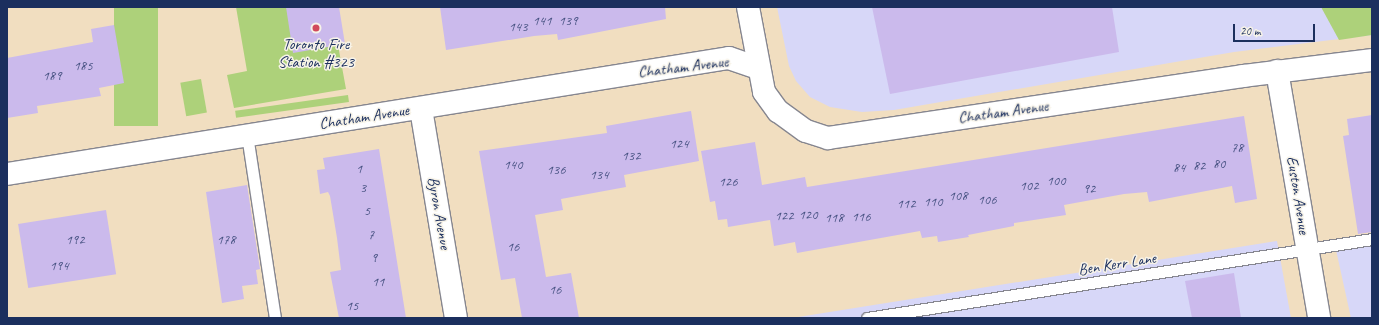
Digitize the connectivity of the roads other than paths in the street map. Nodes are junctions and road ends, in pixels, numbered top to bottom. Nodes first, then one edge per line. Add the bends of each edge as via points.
1 (748, 7) edge
2 (1372, 60) edge
3 (758, 68) junction
4 (1277, 71) junction
5 (421, 109) junction
6 (247, 135) junction
7 (7, 174) edge
8 (1372, 240) edge
9 (1308, 250) junction
10 (275, 318) edge
11 (456, 318) edge
12 (867, 318) edge
13 (1319, 318) edge

1 - 3 street
2 - 4 street, Chatham Avenue
3 - 4 street, Chatham Avenue via 764,92 778,111 806,131 828,138
3 - 5 street, Chatham Avenue via 729,58
4 - 9 street, Euston Avenue
5 - 6 street, Chatham Avenue
5 - 11 street, Byron Avenue
6 - 7 street, Chatham Avenue
6 - 10 lane
8 - 9 lane, Ben Kerr Lane
9 - 12 lane, Ben Kerr Lane
9 - 13 street, Euston Avenue

